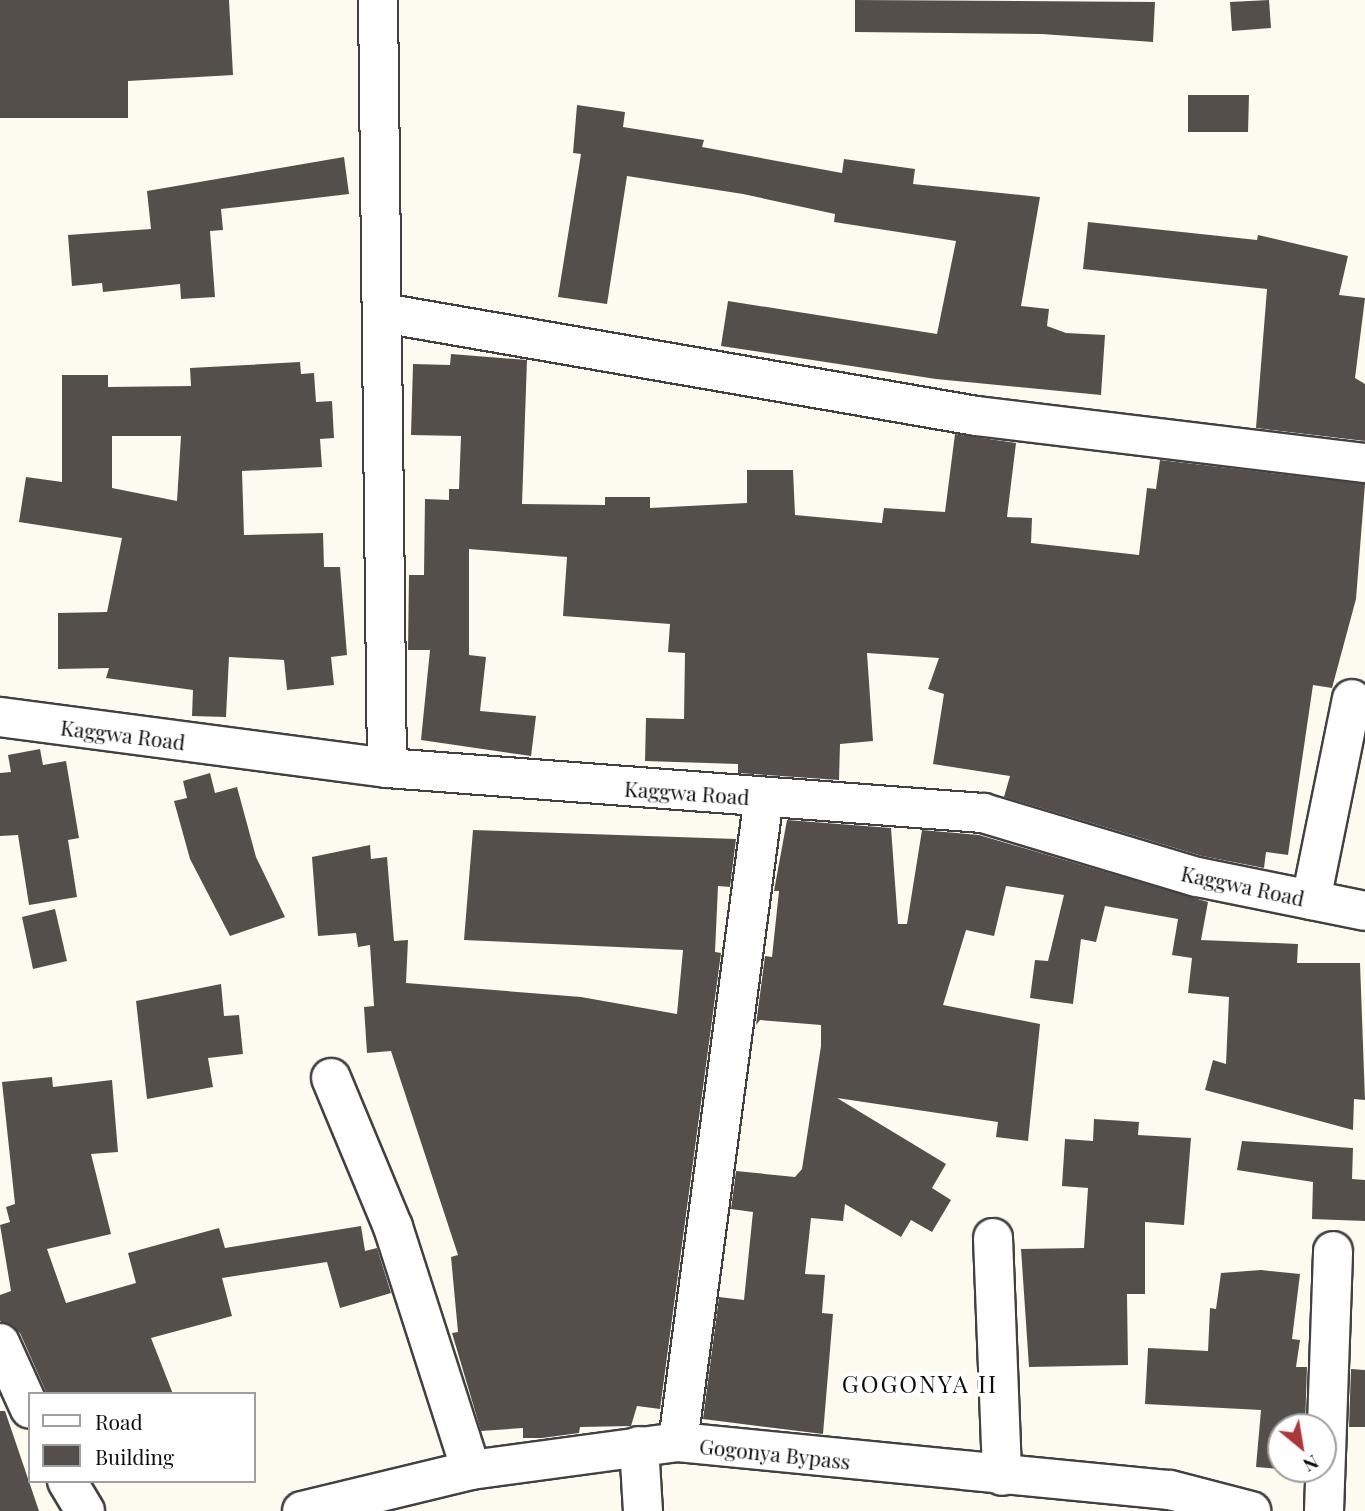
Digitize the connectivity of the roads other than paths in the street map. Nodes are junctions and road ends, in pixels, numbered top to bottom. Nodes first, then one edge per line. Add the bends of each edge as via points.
1 (378, 0) edge
2 (383, 313) junction
3 (1365, 463) edge
4 (1352, 699) dead end
5 (0, 718) edge
6 (387, 768) junction
7 (764, 797) junction
8 (1311, 900) junction
9 (1365, 911) edge
10 (331, 1078) dead end
11 (993, 1238) dead end
12 (1333, 1251) dead end
13 (0, 1343) edge
14 (28, 1405) edge
15 (678, 1442) junction
16 (639, 1446) junction
17 (471, 1470) junction
18 (1002, 1476) junction
19 (68, 1483) edge
20 (85, 1511) edge
21 (302, 1511) edge
22 (643, 1511) edge
23 (1251, 1511) edge
24 (1324, 1511) edge

1 - 2 street
2 - 3 street via 976,416
2 - 6 street
4 - 8 street
5 - 6 street, Kaggwa Road
6 - 7 street, Kaggwa Road
7 - 8 street, Kaggwa Road via 983,813 1197,877
7 - 15 street
8 - 9 street, Kaggwa Road
10 - 17 street via 393,1227
11 - 18 street
12 - 24 street
13 - 14 street
15 - 16 street, Gogonya Bypass
15 - 18 street, Gogonya Bypass
16 - 17 street, Gogonya Bypass
16 - 22 street
17 - 21 street, Gogonya Bypass
18 - 23 street, Gogonya Bypass via 1170,1490
19 - 20 street

